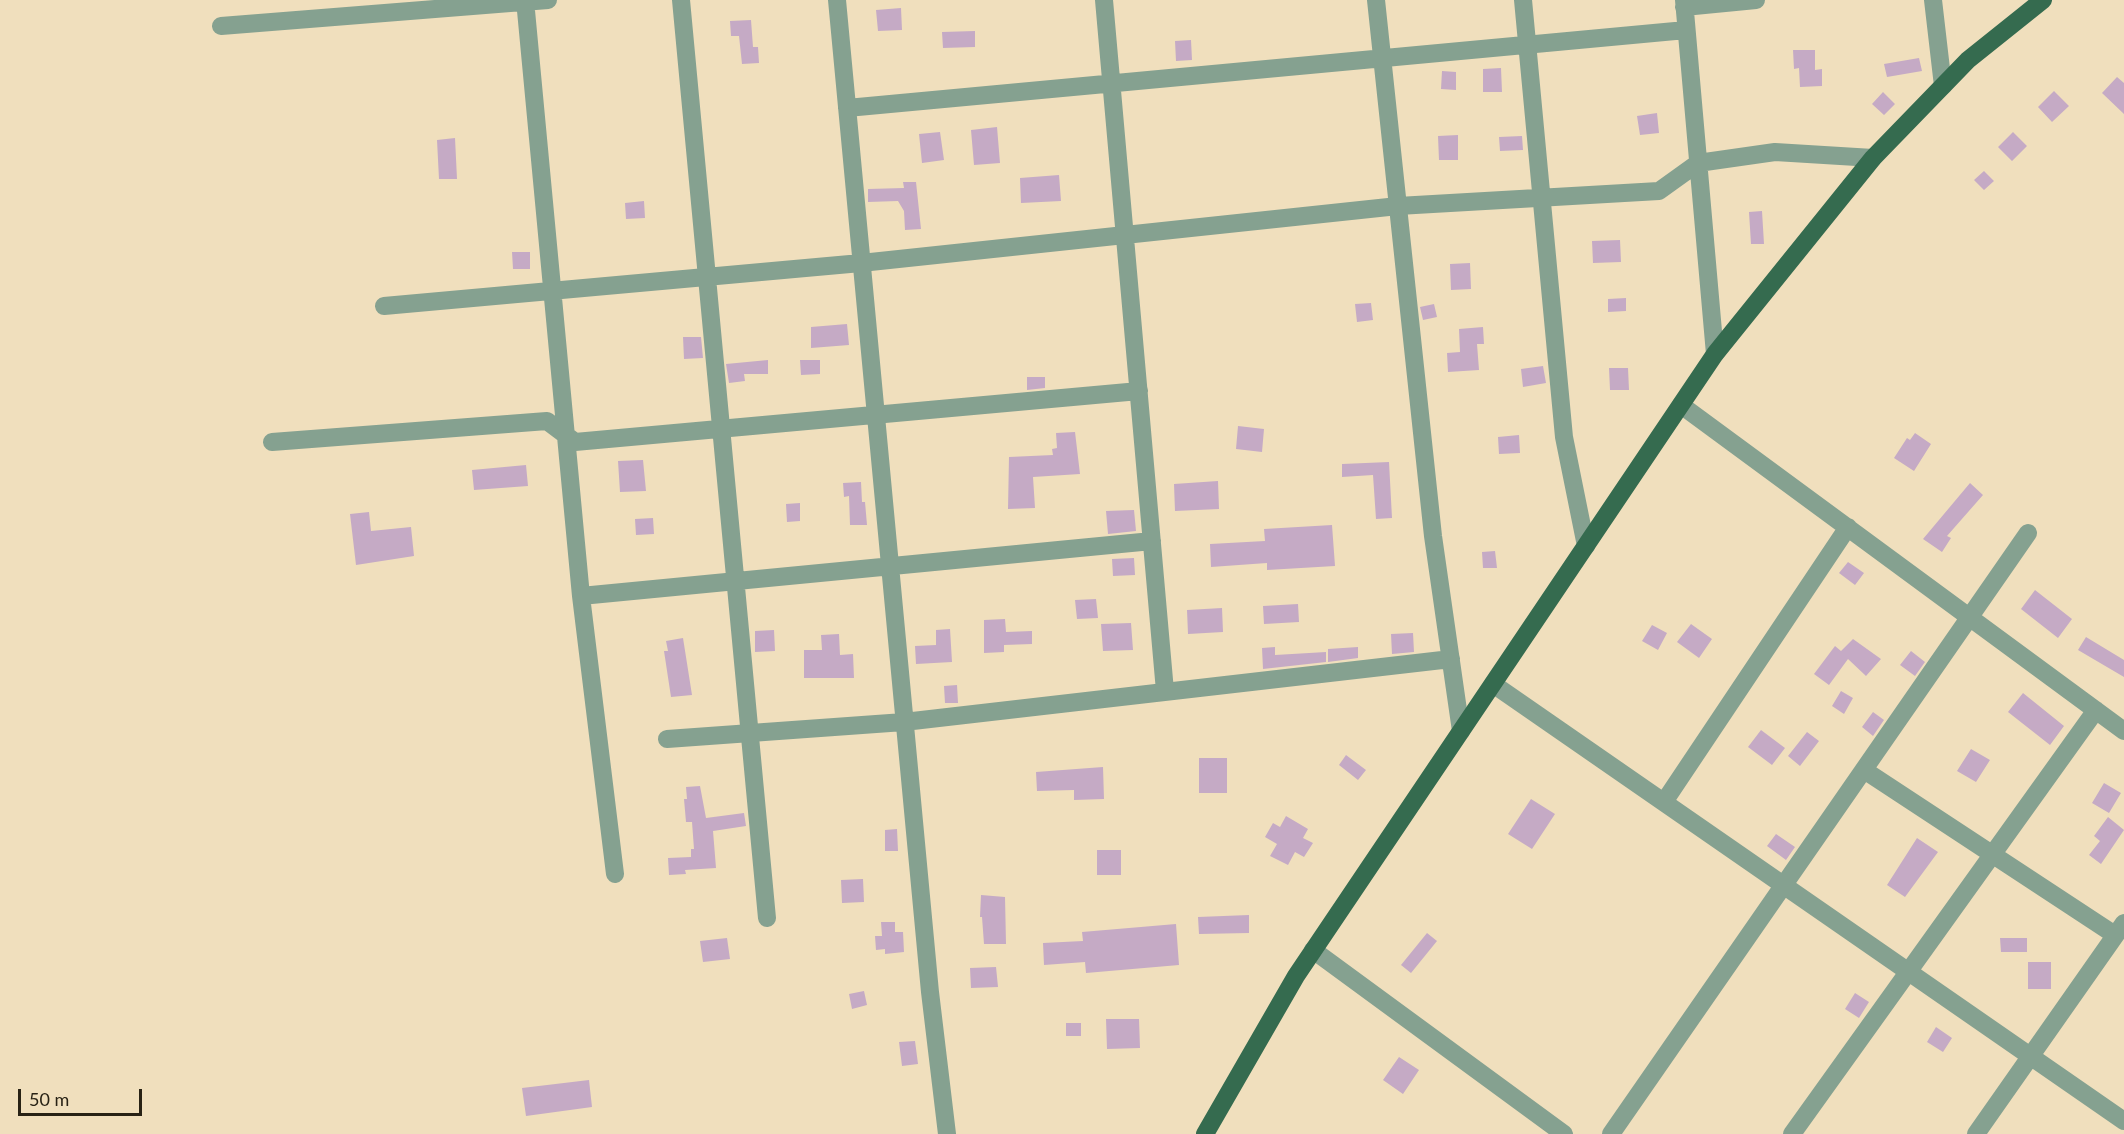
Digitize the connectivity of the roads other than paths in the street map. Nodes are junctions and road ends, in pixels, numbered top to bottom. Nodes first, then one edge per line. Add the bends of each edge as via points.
1 (548, 0) edge
2 (681, 0) edge
3 (837, 0) edge
4 (1104, 0) edge
5 (1376, 0) edge
6 (1523, 0) edge
7 (1755, 0) edge
8 (1933, 0) edge
9 (2043, 0) edge
10 (525, 1) edge
11 (1684, 4) edge
12 (221, 26) dead end
13 (1686, 30) junction
14 (1527, 45) junction
15 (1382, 58) junction
16 (1112, 83) junction
17 (1943, 86) junction
18 (847, 108) junction
19 (1873, 158) junction
20 (1698, 163) junction
21 (1542, 198) junction
22 (1398, 206) junction
23 (1125, 235) junction
24 (861, 263) junction
25 (707, 276) junction
26 (551, 290) junction
27 (384, 306) dead end
28 (1715, 354) junction
29 (1139, 391) junction
30 (1681, 405) junction
31 (876, 415) junction
32 (721, 429) junction
33 (565, 434) junction
34 (272, 442) dead end
35 (1848, 527) junction
36 (2028, 533) dead end
37 (1152, 542) junction
38 (1586, 546) junction
39 (890, 566) junction
40 (735, 581) junction
41 (581, 596) junction
42 (1970, 616) junction
43 (1450, 659) junction
44 (1493, 684) junction
45 (1165, 692) junction
46 (2096, 710) junction
47 (904, 722) junction
48 (1461, 731) junction
49 (2124, 731) edge
50 (749, 733) junction
51 (667, 739) dead end
52 (1863, 770) junction
53 (1664, 802) junction
54 (1993, 854) junction
55 (615, 874) dead end
56 (1784, 885) junction
57 (767, 918) dead end
58 (2120, 929) edge
59 (1313, 950) junction
60 (1909, 972) junction
61 (2030, 1056) junction
62 (2124, 1121) edge
63 (947, 1134) edge
64 (1205, 1134) edge
65 (1564, 1134) edge
66 (1611, 1134) edge
67 (1792, 1134) edge
68 (1976, 1134) edge

1 - 10 street
2 - 25 street
3 - 18 street
4 - 16 street
5 - 15 street
6 - 14 street
7 - 11 street
8 - 17 street
9 - 17 main road via 1968,60
10 - 12 street
10 - 26 street
11 - 13 street
13 - 14 street
13 - 20 street
14 - 15 street
14 - 21 street
15 - 16 street
15 - 22 street
16 - 18 street
16 - 23 street
17 - 19 main road
18 - 24 street
19 - 20 street via 1775,152
19 - 28 main road
20 - 21 street via 1659,191
20 - 28 street
21 - 22 street
21 - 38 street via 1564,437
22 - 23 street
22 - 43 street
23 - 24 street
23 - 29 street
24 - 25 street
24 - 31 street
25 - 26 street
25 - 32 street
26 - 27 street
26 - 33 street
28 - 30 main road
29 - 31 street
29 - 37 street
30 - 35 street
30 - 38 main road
31 - 32 street
31 - 39 street
32 - 33 street via 575,442
32 - 40 street
33 - 34 street via 547,421
33 - 41 street
35 - 42 street
35 - 53 street
36 - 42 street
37 - 39 street
37 - 45 street
38 - 44 main road
39 - 40 street
39 - 47 street
40 - 41 street
40 - 50 street
41 - 55 street
42 - 46 street
42 - 52 street
43 - 45 street
43 - 48 street
44 - 48 main road
44 - 53 street
45 - 47 street
46 - 49 street
46 - 54 street
47 - 50 street
47 - 63 street
48 - 59 main road
50 - 51 street
50 - 57 street
52 - 54 street
52 - 56 street
53 - 56 street
54 - 58 street
54 - 60 street
56 - 60 street
56 - 66 street
58 - 61 street
59 - 64 main road
59 - 65 street
60 - 61 street
60 - 67 street
61 - 62 street
61 - 68 street

